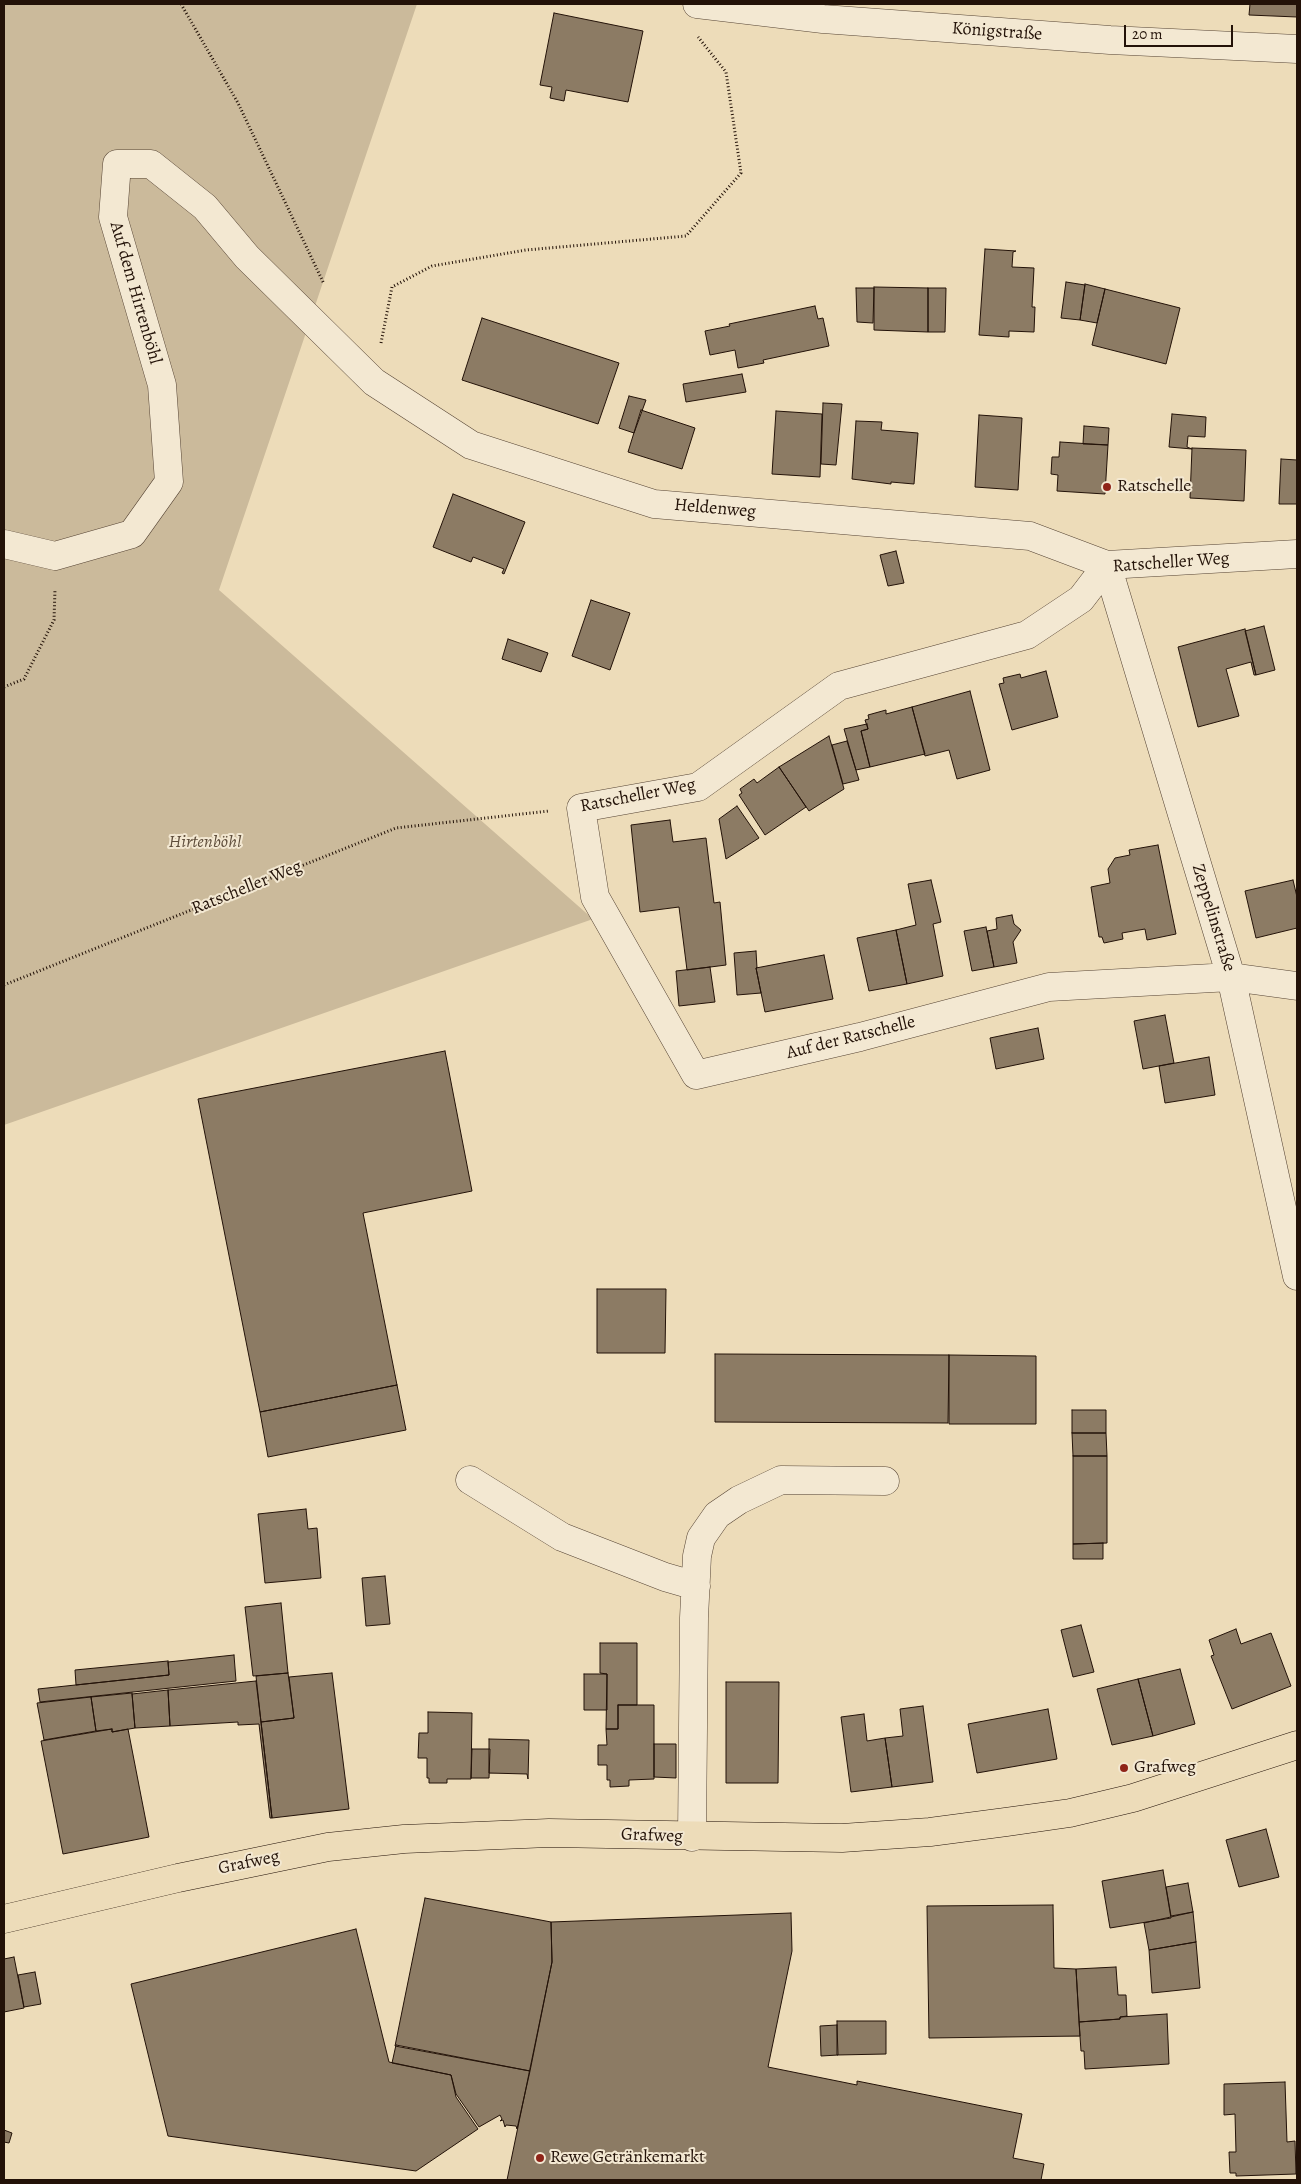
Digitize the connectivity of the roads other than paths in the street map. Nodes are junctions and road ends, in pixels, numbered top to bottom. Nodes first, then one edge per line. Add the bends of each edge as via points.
1 (697, 4) edge
2 (1297, 49) edge
3 (353, 362) joint
4 (4, 544) edge
5 (1297, 554) edge
6 (1107, 565) junction
7 (582, 808) joint
8 (1231, 977) junction
9 (1297, 986) edge
10 (1297, 1276) edge
11 (470, 1480) dead end
12 (885, 1481) dead end
13 (696, 1586) junction
14 (1295, 1748) edge
15 (692, 1837) junction
16 (4, 1919) edge

1 - 2 street, Königstraße via 823,19 1110,40
3 - 4 street, Auf dem Hirtenböhl via 247,256 206,207 151,164 117,164 113,217 162,385 169,482 132,534 56,556
3 - 6 street, Heldenweg via 374,382 471,445 654,504 1030,536
5 - 6 street, Ratscheller Weg
6 - 7 street, Ratscheller Weg via 1081,599 1027,635 839,686 698,787
6 - 8 street, Zeppelinstraße
7 - 8 street, Auf der Ratschelle via 595,897 696,1075 860,1037 1049,987
8 - 9 street, Auf der Ratschelle
8 - 10 street, Zeppelinstraße
11 - 13 street via 562,1537
12 - 13 street via 781,1480 739,1500 718,1515 701,1538
13 - 15 street
14 - 15 main road, Grafweg via 1133,1798 1070,1813 930,1832 842,1838
15 - 16 main road, Grafweg via 549,1833 404,1839 328,1846

